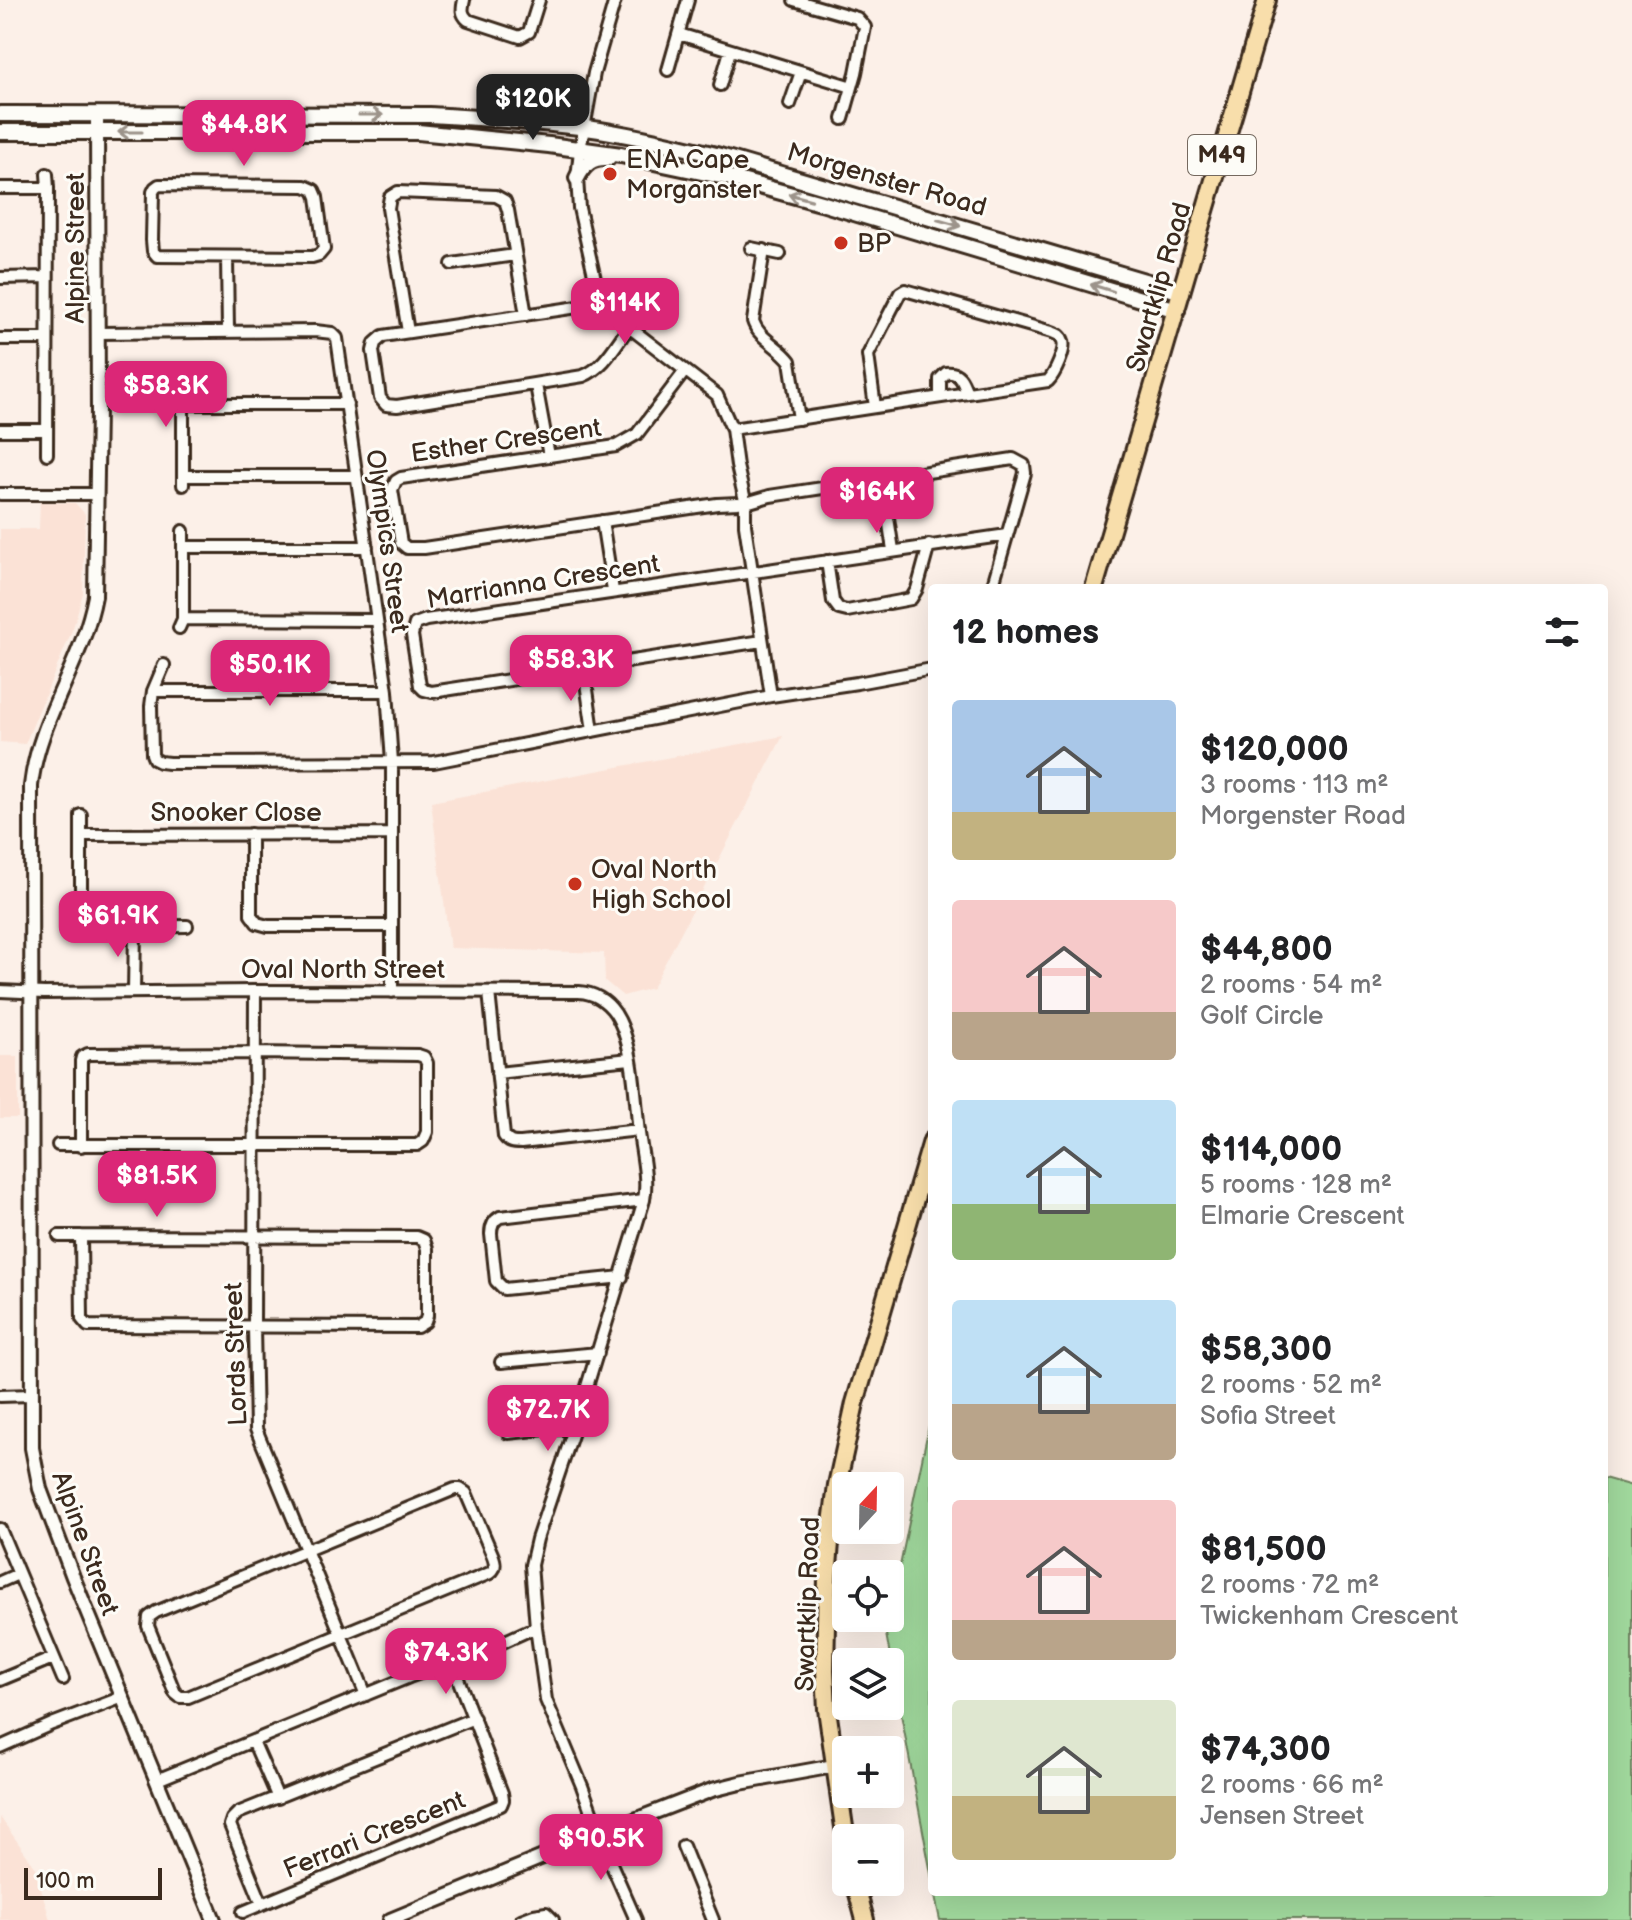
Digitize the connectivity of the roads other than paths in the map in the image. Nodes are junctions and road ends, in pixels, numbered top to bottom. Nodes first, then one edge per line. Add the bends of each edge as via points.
1 (464, 0) edge
2 (539, 0) edge
3 (615, 0) edge
4 (688, 0) edge
5 (794, 0) edge
6 (1267, 0) edge
7 (679, 34) junction
8 (730, 51) junction
9 (668, 70) dead end
10 (801, 72) junction
11 (720, 85) dead end
12 (852, 87) junction
13 (790, 104) dead end
14 (0, 114) edge
15 (97, 114) junction
16 (843, 119) dead end
17 (584, 128) junction
18 (0, 132) edge
19 (97, 132) junction
20 (580, 150) junction
21 (640, 159) junction
22 (47, 174) dead end
23 (577, 178) junction
24 (0, 188) edge
25 (48, 188) junction
26 (751, 248) dead end
27 (764, 250) junction
28 (780, 254) dead end
29 (515, 255) junction
30 (227, 257) junction
31 (452, 264) dead end
32 (47, 277) junction
33 (0, 278) edge
34 (1182, 292) junction
35 (603, 300) junction
36 (1177, 310) junction
37 (526, 315) junction
38 (629, 327) junction
39 (228, 331) junction
40 (408, 332) junction
41 (97, 333) junction
42 (0, 339) edge
43 (47, 339) junction
44 (685, 371) junction
45 (183, 373) dead end
46 (536, 385) junction
47 (967, 393) junction
48 (940, 397) junction
49 (183, 404) junction
50 (347, 404) junction
51 (875, 407) junction
52 (799, 419) junction
53 (732, 429) junction
54 (0, 430) edge
55 (47, 430) junction
56 (47, 454) dead end
57 (549, 456) junction
58 (356, 476) junction
59 (882, 479) junction
60 (0, 494) edge
61 (97, 494) junction
62 (742, 500) junction
63 (602, 521) junction
64 (183, 531) dead end
65 (1007, 535) junction
66 (929, 545) junction
67 (183, 547) junction
68 (367, 547) junction
69 (893, 550) junction
70 (827, 561) junction
71 (752, 570) junction
72 (993, 584) edge
73 (1095, 584) edge
74 (613, 591) junction
75 (376, 620) junction
76 (762, 641) junction
77 (164, 665) dead end
78 (584, 669) junction
79 (928, 670) edge
80 (153, 691) junction
81 (387, 691) junction
82 (771, 696) junction
83 (593, 731) junction
84 (392, 762) junction
85 (81, 815) dead end
86 (251, 834) junction
87 (391, 834) junction
88 (81, 835) junction
89 (187, 926) dead end
90 (391, 926) junction
91 (135, 927) junction
92 (0, 991) edge
93 (255, 991) junction
94 (30, 992) junction
95 (134, 992) junction
96 (392, 992) junction
97 (489, 992) junction
98 (254, 1053) junction
99 (630, 1059) junction
100 (497, 1073) junction
101 (639, 1130) junction
102 (58, 1145) dead end
103 (254, 1145) junction
104 (81, 1146) junction
105 (928, 1155) edge
106 (644, 1200) junction
107 (59, 1236) dead end
108 (81, 1236) junction
109 (254, 1237) junction
110 (622, 1277) junction
111 (254, 1327) junction
112 (598, 1353) junction
113 (501, 1362) dead end
114 (32, 1395) junction
115 (0, 1396) edge
116 (574, 1429) junction
117 (508, 1433) dead end
118 (0, 1529) edge
119 (307, 1549) junction
120 (18, 1574) junction
121 (0, 1582) edge
122 (536, 1627) junction
123 (340, 1634) junction
124 (53, 1658) junction
125 (452, 1663) junction
126 (63, 1679) dead end
127 (0, 1680) edge
128 (366, 1695) junction
129 (123, 1697) junction
130 (474, 1718) junction
131 (253, 1741) junction
132 (0, 1747) edge
133 (832, 1750) edge
134 (832, 1766) edge
135 (157, 1780) junction
136 (278, 1798) junction
137 (601, 1833) junction
138 (683, 1846) dead end
139 (859, 1896) edge
140 (262, 1904) junction
141 (243, 1912) dead end
142 (214, 1920) edge
143 (390, 1920) edge
144 (521, 1920) edge
145 (553, 1920) edge
146 (636, 1920) edge
147 (713, 1920) edge
148 (865, 1920) edge

1 - 2 street via 463,16 468,20 520,37 529,32
3 - 17 street
4 - 7 street
5 - 12 street via 857,18 865,27
6 - 34 main road, Swartklip Road / M49
7 - 8 street
7 - 9 street
8 - 10 street
8 - 11 street
10 - 12 street
10 - 13 street
12 - 16 street
14 - 15 main road, Morgenster Road
15 -> 17 main road, Morgenster Road via 430,115
15 - 19 street, Alpine Street
17 - 20 street
17 -> 34 main road, Morgenster Road via 735,160
18 - 19 main road, Morgenster Road
20 -> 19 main road, Morgenster Road via 418,132
19 - 41 street, Alpine Street
20 - 21 main road, Morgenster Road
20 - 23 street
21 - 23 main road via 596,159
36 -> 21 main road, Morgenster Road via 821,203
22 - 25 street
23 - 35 street via 579,208
24 - 25 street
25 - 32 street
26 - 27 street
27 - 28 street
27 - 52 street via 753,321 790,361
29 - 31 street
29 - 37 street
29 - 40 street via 508,206 501,198 394,194 388,208
30 - 30 street via 321,254 324,244 314,190 155,188 155,255
30 - 39 street
32 - 33 street
32 - 43 street
34 - 36 main road, Swartklip Road / M49
35 - 37 street
35 - 38 street
36 - 73 main road, Swartklip Road / M49
37 - 40 street
38 - 44 street
38 - 46 street via 589,374
39 - 41 street, Olympics Street
39 - 50 street, Olympics Street via 332,333 339,345
40 - 46 street via 383,336 374,346 380,398 386,405
41 - 61 street, Alpine Street
42 - 43 street
43 - 55 street
44 - 53 street via 717,395
44 - 57 street, Esther Crescent via 629,440
45 - 49 street
46 - 57 street
47 - 48 street
47 - 48 street via 960,377 946,373 940,379
47 - 51 street via 1048,381 1056,372 1062,340 1052,332 905,290 868,355
48 - 51 street
49 - 50 street
49 - 58 street via 183,480
50 - 58 street, Olympics Street
51 - 52 street
52 - 53 street
53 - 62 street
54 - 55 street
55 - 56 street
57 - 63 street, Esther Crescent via 401,478 392,490 401,543 424,548
58 - 68 street, Olympics Street
59 - 62 street, Esther Crescent
59 - 65 street, Esther Crescent via 1013,459 1024,465 1025,473
59 - 69 street
60 - 61 street
61 - 94 street, Alpine Street via 94,605 32,774
62 - 63 street, Esther Crescent
62 - 71 street
63 - 74 street
64 - 67 street
65 - 66 street, Marrianna Crescent
65 - 72 street
66 - 69 street, Marrianna Crescent
66 - 70 street via 911,599 847,611 833,601
67 - 68 street
67 - 75 street via 181,623
68 - 75 street, Olympics Street
69 - 70 street, Marrianna Crescent
70 - 71 street, Marrianna Crescent
71 - 74 street, Marrianna Crescent
71 - 76 street
74 - 78 street, Marrianna Crescent via 426,620 413,629 419,683 428,692
75 - 81 street, Olympics Street
76 - 78 street, Marrianna Crescent
76 - 82 street
77 - 80 street
78 - 83 street
79 - 82 street
80 - 81 street
80 - 84 street via 152,754 160,762
81 - 84 street, Olympics Street
82 - 83 street
83 - 84 street via 434,762
84 - 87 street, Olympics Street
85 - 88 street
86 - 87 street, Snooker Close
86 - 88 street, Snooker Close
86 - 90 street via 251,915 257,923
87 - 90 street, Olympics Street
88 - 91 street via 82,921 93,927
89 - 91 street
90 - 96 street, Olympics Street
91 - 95 street
92 - 94 street, Oval North Street
93 - 95 street, Oval North Street
93 - 96 street, Oval North Street
93 - 98 street, Lords Street
94 - 95 street, Oval North Street
94 - 114 street, Alpine Street
96 - 97 street, Oval North Street
97 - 99 street, Oval North Street via 598,997 616,1014
97 - 100 street
98 - 103 street, Lords Street
98 - 103 street via 421,1056 427,1063 427,1135 417,1145
98 - 104 street via 84,1055
99 - 100 street
99 - 101 street
100 - 101 street via 504,1136 511,1143
101 - 106 street
102 - 104 street
103 - 104 street
103 - 109 street, Lords Street
105 - 133 main road, Swartklip Road via 863,1374 837,1485 825,1634
106 - 110 street
106 - 110 street via 493,1222 496,1281 504,1289
107 - 108 street
108 - 109 street
108 - 111 street via 82,1319 88,1326
109 - 111 street, Lords Street
109 - 111 street via 417,1237 427,1249 427,1316 417,1327
110 - 112 street
111 - 119 street, Lords Street via 256,1429
112 - 113 street
112 - 116 street
114 - 115 street
114 - 129 street, Alpine Street via 32,1448 40,1489
116 - 117 street
116 - 122 street via 532,1560
118 - 120 street
119 - 123 street, Lords Street
119 - 123 street via 460,1489 492,1554 495,1564 490,1573
119 - 123 street via 156,1612 148,1626 180,1697
120 - 121 street
120 - 124 street
122 - 125 street
122 - 137 street via 546,1700
123 - 128 street, Lords Street
124 - 126 street
124 - 127 street
125 - 128 street
125 - 130 street
128 - 131 street
129 - 132 street
129 - 135 street, Alpine Street
130 - 136 street, Ferrari Crescent
130 - 140 street, Ferrari Crescent via 502,1793 498,1807
131 - 135 street
131 - 136 street
134 - 137 street via 726,1786
135 - 142 street, Alpine Street
136 - 140 street, Ferrari Crescent via 238,1813 230,1825
137 - 143 street
137 - 146 street
138 - 147 street
139 - 148 main road
140 - 141 street, Ferrari Crescent
144 - 145 street via 546,1913

